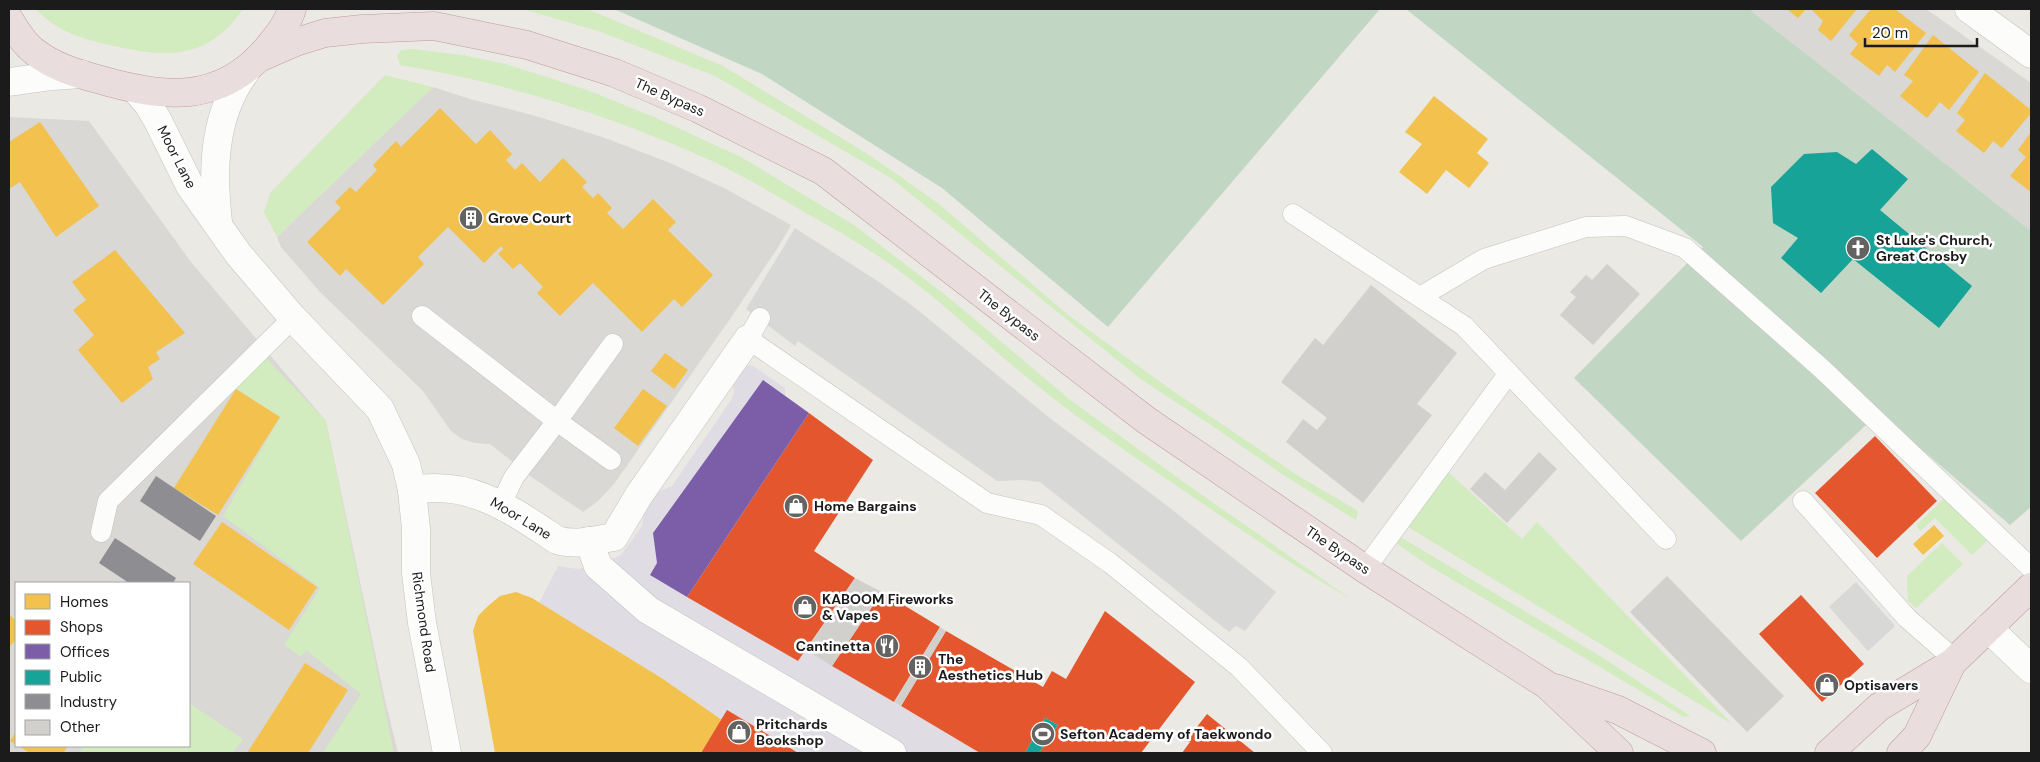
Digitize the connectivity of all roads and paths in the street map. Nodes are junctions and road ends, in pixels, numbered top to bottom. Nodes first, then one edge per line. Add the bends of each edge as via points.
1 (292, 9) edge
2 (403, 9) edge
3 (1969, 9) edge
4 (9, 20) edge
5 (434, 26) junction
6 (2031, 54) edge
7 (252, 64) junction
8 (81, 74) junction
9 (9, 82) edge
10 (136, 90) junction
11 (1293, 214) dead end
12 (218, 224) junction
13 (1420, 297) junction
14 (422, 316) dead end
15 (294, 318) junction
16 (754, 329) joint
17 (613, 344) dead end
18 (1509, 373) junction
19 (557, 421) junction
20 (611, 460) dead end
21 (412, 490) junction
22 (1803, 501) dead end
23 (501, 504) junction
24 (101, 532) dead end
25 (1666, 539) dead end
26 (589, 541) junction
27 (2031, 568) edge
28 (1366, 569) junction
29 (2031, 588) edge
30 (1988, 628) junction
31 (1954, 661) junction
32 (2031, 668) edge
33 (1547, 684) junction
34 (447, 753) edge
35 (892, 753) edge
36 (1322, 753) edge
37 (1618, 753) edge
38 (1702, 753) edge
39 (1829, 753) edge
40 (1901, 753) edge

1 - 7 highway via 279,35
2 - 5 highway, The Bypass
3 - 6 street
4 - 8 highway via 34,52
5 - 7 highway, The Bypass via 325,33 296,42
5 - 28 highway, The Bypass via 527,45 614,73 698,108 823,171 1146,420
7 - 10 highway via 224,84 196,91 170,94
7 - 12 street, Moor Lane via 229,100 220,128 214,187
8 - 9 street
8 - 10 highway
10 - 12 street, Moor Lane via 158,120 190,186
11 - 13 lane
12 - 15 street, Moor Lane via 239,256
13 - 18 lane via 1464,326
13 - 27 lane via 1484,260 1586,227 1626,226 1685,248 1822,369
14 - 19 lane
15 - 21 street, Moor Lane via 380,409 406,464
15 - 24 lane via 108,501
16 - 26 street, Moor Lane via 639,495 614,538
16 - 36 lane via 987,503 1041,515 1110,563 1238,668
17 - 19 lane
18 - 25 lane
18 - 28 lane
19 - 20 lane
19 - 23 lane via 514,477
21 - 23 street, Moor Lane via 428,487 461,490
21 - 34 street, Richmond Road via 422,623
22 - 31 lane via 1907,618
23 - 26 street, Moor Lane via 557,540 572,543
26 - 35 street via 598,566 648,610
28 - 33 highway, The Bypass
29 - 30 highway
30 - 31 highway
30 - 32 street
31 - 39 highway via 1879,707
31 - 40 highway via 1917,736
33 - 37 highway, The Bypass
33 - 38 highway, The Bypass via 1618,710

